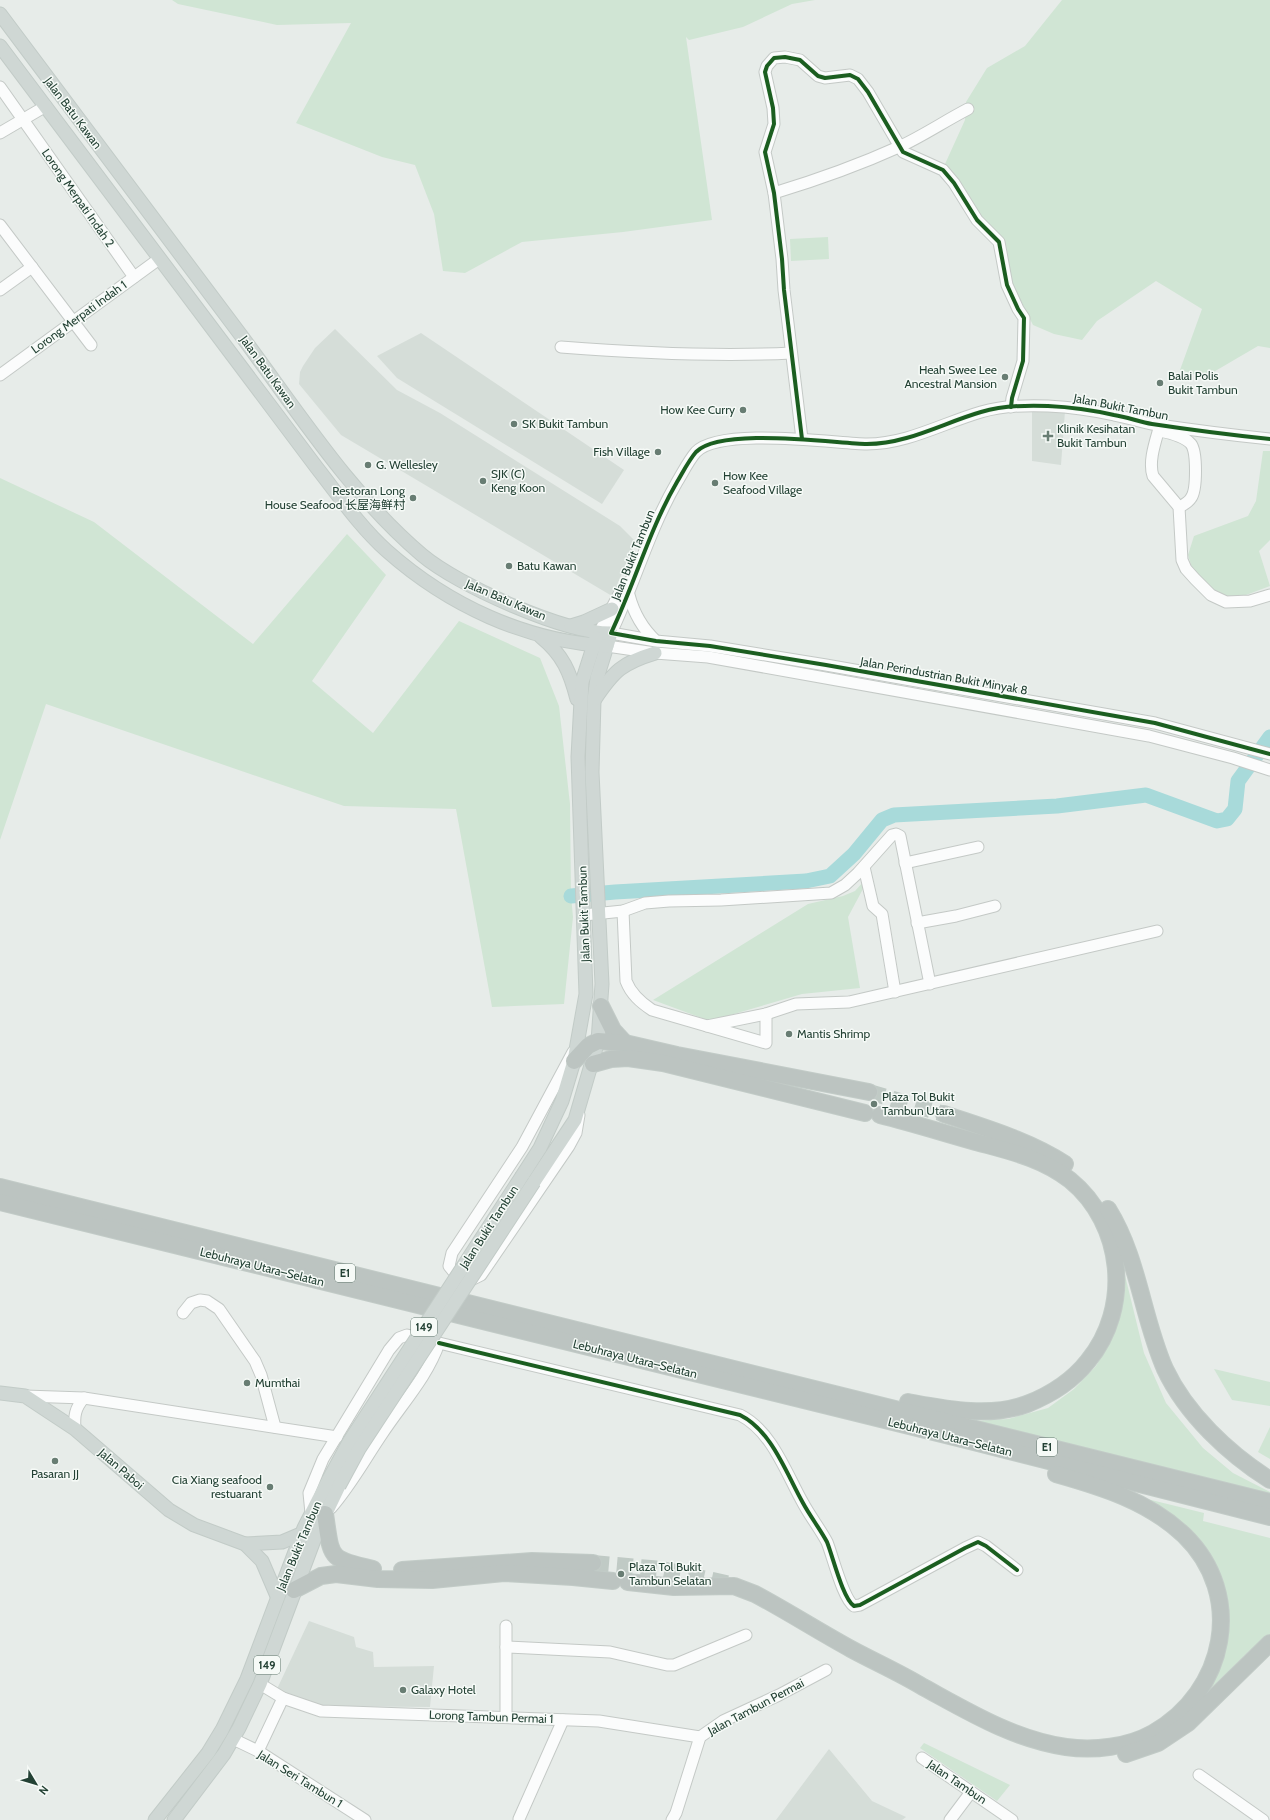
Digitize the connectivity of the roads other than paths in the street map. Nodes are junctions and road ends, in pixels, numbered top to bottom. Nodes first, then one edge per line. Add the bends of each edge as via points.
1 (0, 14) edge
2 (0, 46) edge
3 (0, 87) edge
4 (46, 106) junction
5 (968, 109) dead end
6 (23, 120) junction
7 (0, 133) edge
8 (900, 146) junction
9 (774, 194) junction
10 (0, 225) edge
11 (159, 259) junction
12 (32, 267) junction
13 (134, 276) junction
14 (0, 290) edge
15 (73, 322) junction
16 (91, 345) dead end
17 (561, 347) dead end
18 (791, 353) junction
19 (0, 375) edge
20 (1011, 407) junction
21 (1160, 428) junction
22 (802, 439) junction
23 (1270, 439) edge
24 (1179, 507) junction
25 (633, 578) junction
26 (629, 595) junction
27 (1270, 596) edge
28 (612, 609) junction
29 (571, 626) junction
30 (536, 633) junction
31 (603, 639) junction
32 (656, 647) junction
33 (594, 700) junction
34 (579, 707) junction
35 (1270, 754) edge
36 (1270, 770) edge
37 (978, 847) dead end
38 (905, 862) junction
39 (864, 867) junction
40 (994, 906) dead end
41 (584, 910) junction
42 (599, 910) junction
43 (623, 911) junction
44 (917, 923) junction
45 (1157, 931) dead end
46 (930, 984) junction
47 (895, 992) junction
48 (601, 1006) junction
49 (766, 1014) junction
50 (707, 1026) junction
51 (598, 1041) junction
52 (625, 1043) junction
53 (577, 1045) junction
54 (574, 1061) junction
55 (593, 1064) junction
56 (869, 1092) tunnel mouth
57 (583, 1095) junction
58 (944, 1114) tunnel mouth
59 (528, 1179) junction
60 (0, 1187) edge
61 (0, 1202) edge
62 (183, 1313) dead end
63 (439, 1343) junction
64 (825, 1392) junction
65 (0, 1393) edge
66 (25, 1396) junction
67 (84, 1398) junction
68 (275, 1427) junction
69 (76, 1429) junction
70 (337, 1437) junction
71 (970, 1441) junction
72 (1270, 1480) edge
73 (1270, 1502) edge
74 (318, 1514) junction
75 (1270, 1517) edge
76 (301, 1534) junction
77 (245, 1544) junction
78 (593, 1563) tunnel mouth
79 (1017, 1570) dead end
80 (294, 1590) junction
81 (278, 1596) junction
82 (506, 1626) dead end
83 (746, 1635) dead end
84 (1270, 1643) edge
85 (506, 1647) junction
86 (850, 1649) junction
87 (826, 1670) dead end
88 (260, 1684) junction
89 (283, 1698) junction
90 (506, 1716) junction
91 (563, 1720) junction
92 (700, 1737) junction
93 (233, 1739) junction
94 (258, 1751) junction
95 (922, 1758) dead end
96 (1199, 1775) dead end
97 (971, 1792) junction
98 (519, 1819) edge
99 (155, 1820) edge
100 (174, 1820) edge
101 (365, 1820) edge
102 (672, 1820) edge
103 (950, 1820) edge
104 (1012, 1820) edge
105 (1263, 1820) edge

1 - 29 main road, Jalan Batu Kawan via 242,336 288,402 376,512 425,557 456,578 527,611
2 - 4 main road, Jalan Batu Kawan
3 - 6 street, Lorong Merpati Indah 2
4 - 6 street
4 - 11 main road, Jalan Batu Kawan
5 - 8 street
6 - 7 street
6 - 13 street, Lorong Merpati Indah 2
8 - 9 street via 839,173
8 - 9 street via 858,79 850,75 824,78 796,58 774,58 769,62 766,72 774,124 765,152
8 - 20 street via 903,152 943,170 977,220 999,242 1007,285 1024,318 1023,361
9 - 18 street
10 - 12 street
11 - 13 street, Lorong Merpati Indah 1
11 - 30 main road, Jalan Batu Kawan via 364,528 387,551 435,588 465,607
12 - 14 street
12 - 15 street
13 - 15 street, Lorong Merpati Indah 1
15 - 16 street
15 - 19 street, Lorong Merpati Indah 1
17 - 18 street via 645,354 735,356
18 - 22 street
20 - 21 street, Jalan Bukit Tambun via 1075,408
20 - 22 street, Jalan Bukit Tambun via 981,412 889,442 869,444
21 - 23 street, Jalan Bukit Tambun
21 - 24 street via 1151,471
21 - 24 street via 1189,442 1194,450 1194,492 1191,498
22 - 25 street, Jalan Bukit Tambun via 721,440 697,451 670,495 649,537
24 - 27 street via 1182,560 1186,569 1211,595 1226,602
25 - 26 street, Jalan Bukit Tambun
25 - 28 street, Jalan Bukit Tambun via 620,592
26 - 31 street, Jalan Bukit Tambun
26 - 32 street via 634,612
28 - 29 main road
28 - 31 street, Jalan Bukit Tambun
29 - 31 main road, Jalan Batu Kawan
30 - 31 main road, Jalan Batu Kawan via 564,641
30 - 34 main road via 562,658 570,674
31 - 32 street, Jalan Perindustrian Bukit Minyak 8
31 - 33 main road, Jalan Bukit Tambun
31 - 34 main road, Jalan Bukit Tambun via 582,682
32 - 33 main road via 621,666
32 - 35 street, Jalan Perindustrian Bukit Minyak 8 via 710,646 818,663 1155,723
32 - 36 street, Jalan Perindustrian Bukit Minyak 8 via 1149,736
33 - 42 main road, Jalan Bukit Tambun via 592,772
34 - 41 main road, Jalan Bukit Tambun via 578,780
37 - 38 street
38 - 39 street via 900,836 896,834 892,835
38 - 44 street
39 - 43 street via 846,884 831,893 668,901 645,903
39 - 47 street via 873,906 882,914
40 - 44 street
41 - 42 street
41 - 53 main road, Jalan Bukit Tambun via 586,994
42 - 43 street
42 - 48 main road, Jalan Bukit Tambun
43 - 50 street via 626,980 630,991 652,1010
44 - 46 street
45 - 46 street
46 - 47 street
47 - 49 street via 850,1002 796,1004
48 - 51 main road, Jalan Bukit Tambun
48 - 52 highway via 613,1030
49 - 50 street
49 - 50 street via 766,1043
51 - 52 highway
51 - 54 highway via 588,1046
51 - 55 main road, Jalan Bukit Tambun / 149
52 - 56 highway
53 - 54 main road, Jalan Bukit Tambun
53 - 57 street via 522,1147 452,1253 449,1266 457,1276 467,1282 481,1275 576,1133
54 - 59 main road, Jalan Bukit Tambun / 149 via 554,1120
55 - 57 main road, Jalan Bukit Tambun / 149
55 - 64 highway via 628,1058 663,1064 872,1114 1022,1155 1047,1166 1070,1181 1092,1203 1108,1232 1116,1270 1115,1305 1107,1329 1089,1361 1061,1386 1026,1404 1003,1410 978,1411 936,1408 880,1397
57 - 59 main road, Jalan Bukit Tambun / 149 via 570,1128
58 - 72 highway via 984,1126 1046,1153 1077,1173 1095,1190 1116,1222 1130,1254 1166,1369 1176,1387 1224,1447
59 - 74 main road, Jalan Bukit Tambun / 149, bridge via 359,1449 334,1483
60 - 64 highway, Lebuhraya Utara–Selatan / E1
61 - 71 highway, Lebuhraya Utara–Selatan / E1
62 - 68 street via 192,1303 200,1300 207,1301 219,1309 258,1368
63 - 70 street via 407,1335 399,1338 389,1350
63 - 74 street via 431,1362 345,1492
63 - 79 street via 748,1419 760,1430 778,1456 826,1542 846,1597 854,1606 978,1542
64 - 73 highway, Lebuhraya Utara–Selatan / E1
65 - 66 main road, Jalan Paboi
66 - 67 street
66 - 69 main road, Jalan Paboi
67 - 68 street
67 - 69 street via 76,1409
68 - 70 street
69 - 77 main road, Jalan Paboi via 169,1510 194,1525
70 - 74 street via 323,1459 309,1493
71 - 75 highway, Lebuhraya Utara–Selatan / E1
71 - 86 highway via 1022,1464 1127,1497 1164,1519 1184,1535 1204,1560 1220,1600 1222,1619 1219,1645 1204,1685 1186,1708 1152,1734 1136,1741 1103,1747 1066,1747 1032,1740 994,1725
74 - 76 main road, Jalan Bukit Tambun / 149
74 - 78 highway via 328,1542 342,1562 378,1571 532,1561 566,1560
74 - 80 main road, Jalan Bukit Tambun / 149
76 - 77 main road, Jalan Paboi via 282,1542
76 - 81 main road, Jalan Bukit Tambun / 149
77 - 81 main road, Jalan Paboi via 262,1561
80 - 86 highway via 321,1576 336,1574 378,1579 432,1580 504,1573 674,1587 734,1586 775,1604
80 - 88 main road, Jalan Bukit Tambun / 149
81 - 99 main road, Jalan Bukit Tambun / 149 via 247,1679 222,1730 208,1753
82 - 85 street
83 - 85 street via 674,1665 610,1652
84 - 86 highway via 1193,1718 1170,1735 1141,1750 1124,1755 1093,1758 1052,1756 991,1736 915,1694
85 - 90 street
87 - 92 street, Jalan Tambun Permai via 779,1696 723,1721
88 - 89 street, Lorong Tambun Permai 1
88 - 93 main road, Jalan Bukit Tambun / 149
89 - 90 street, Lorong Tambun Permai 1 via 321,1711
89 - 94 street
90 - 91 street, Lorong Tambun Permai 1
91 - 92 street, Lorong Tambun Permai 1 via 599,1721
91 - 98 street
92 - 102 street, Jalan Tambun Permai
93 - 94 street, Jalan Seri Tambun 1
93 - 100 main road, Jalan Bukit Tambun / 149
94 - 101 street, Jalan Seri Tambun 1
95 - 97 street, Jalan Tambun
96 - 105 street
97 - 103 street
97 - 104 street, Jalan Tambun

